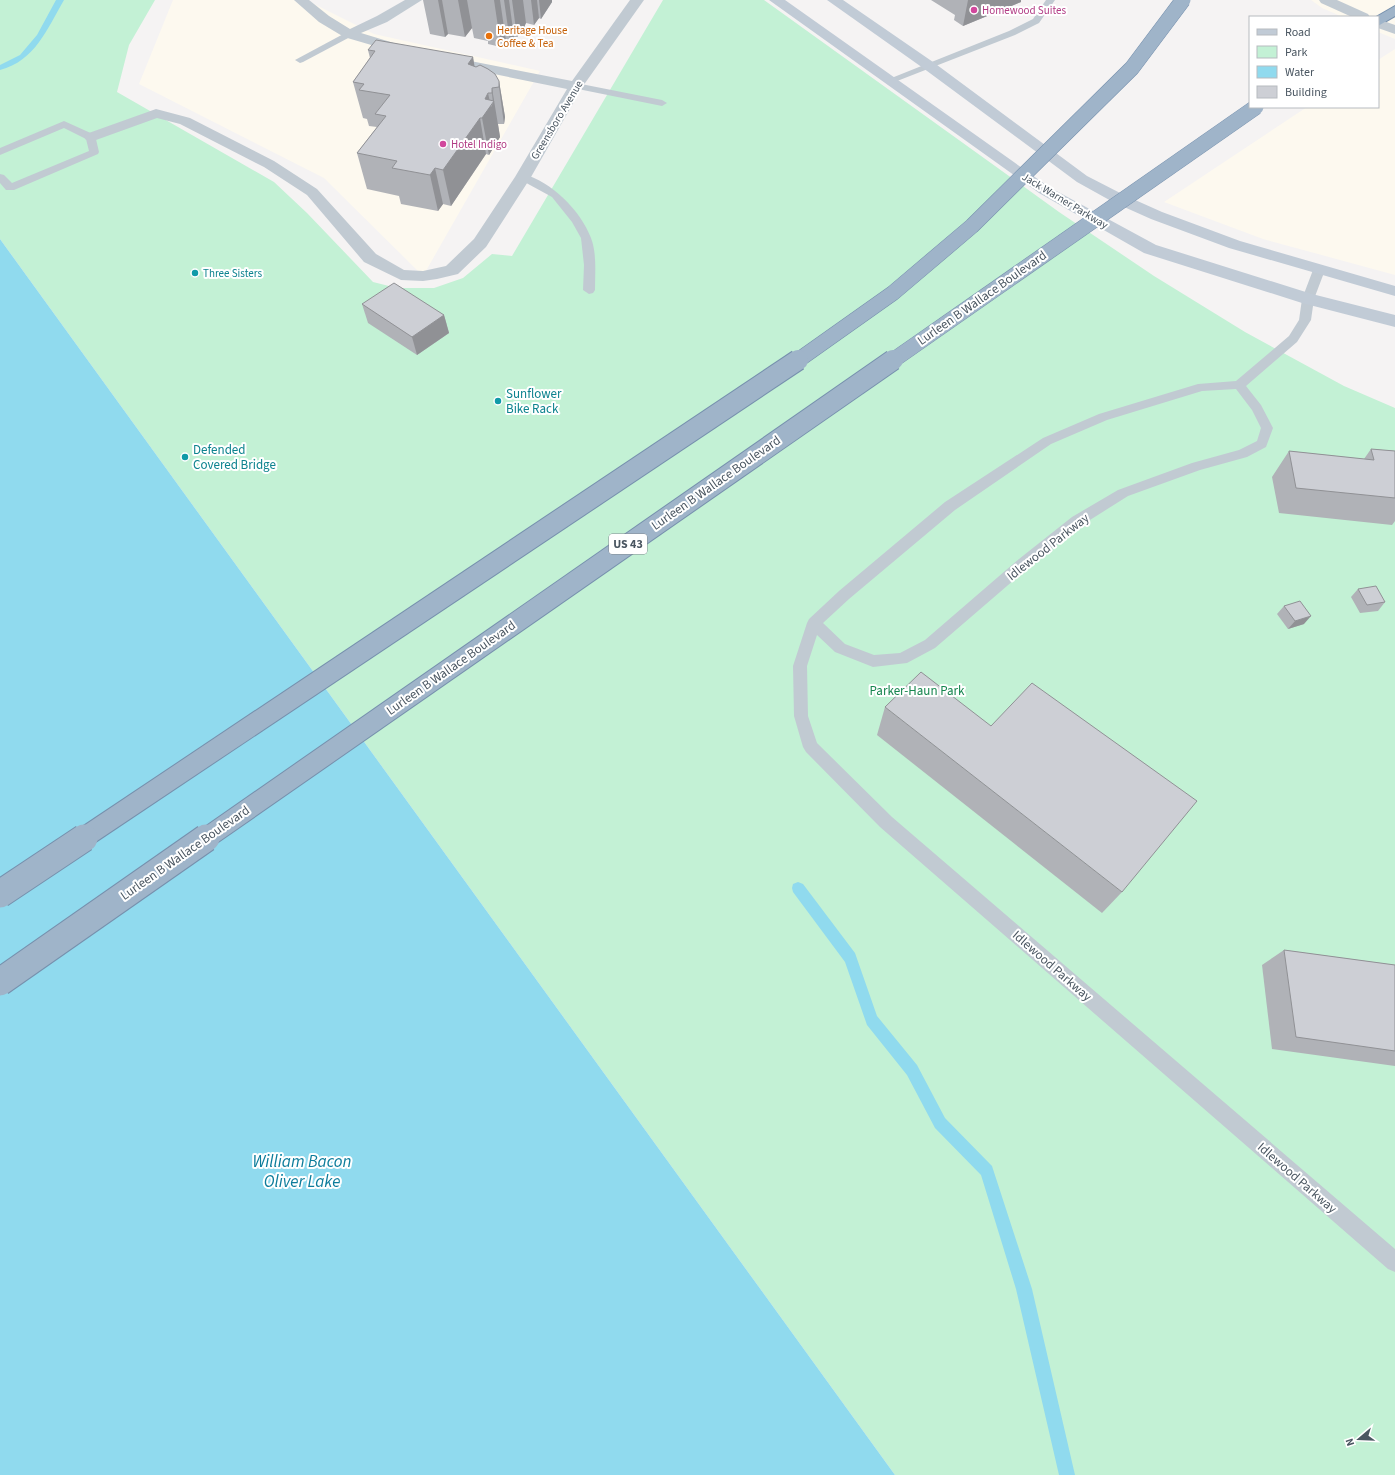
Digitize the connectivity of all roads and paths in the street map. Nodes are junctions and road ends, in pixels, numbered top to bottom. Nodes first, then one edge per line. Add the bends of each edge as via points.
1 (301, 0) edge
2 (415, 0) edge
3 (636, 0) edge
4 (776, 0) edge
5 (834, 0) edge
6 (1051, 0) edge
7 (1183, 0) edge
8 (1326, 0) edge
9 (1395, 10) edge
10 (1361, 16) edge
11 (1379, 21) edge
12 (1379, 22) edge
13 (1395, 30) edge
14 (349, 34) junction
15 (416, 54) edge
16 (432, 57) edge
17 (300, 60) dead end
18 (928, 65) junction
19 (889, 81) junction
20 (576, 86) junction
21 (662, 103) dead end
22 (1255, 108) edge
23 (91, 137) junction
24 (0, 152) edge
25 (0, 177) edge
26 (523, 177) junction
27 (1319, 270) junction
28 (589, 290) dead end
29 (1395, 291) edge
30 (1308, 299) junction
31 (1395, 321) edge
32 (1239, 385) junction
33 (814, 623) junction
34 (0, 894) edge
35 (0, 982) edge
36 (1395, 1262) edge

1 - 14 street via 324,19
2 - 14 street
3 - 20 street, Greensboro Avenue
4 - 19 main road, Jack Warner Parkway
5 - 18 main road
6 - 18 lane via 1036,21 1012,33
7 - 34 highway, bridge via 1132,68 972,226 893,293 758,388
8 - 10 street
9 - 11 highway
12 - 13 street
14 - 15 street via 382,46
14 - 17 lane
16 - 20 street
18 - 19 lane
18 - 27 main road via 1082,179 1106,192 1154,214 1218,238
19 - 30 main road, Jack Warner Parkway via 1044,190 1118,233 1150,249
20 - 21 lane
20 - 26 street, Greensboro Avenue
22 - 35 highway, Lurleen B Wallace Boulevard / US 43, bridge
23 - 24 lane via 64,124
23 - 25 lane via 94,152 10,188
23 - 26 street, Greensboro Avenue via 156,113 185,121 279,170 312,192 370,258 401,275 424,276 452,270 480,243
26 - 28 lane via 556,195 577,221 586,238 590,265
27 - 29 main road
27 - 30 lane
30 - 31 main road, Jack Warner Parkway
30 - 32 lane via 1305,320 1293,339
32 - 33 lane, Idlewood Parkway via 1202,387 1103,417 1047,441 950,506
32 - 33 lane, Idlewood Parkway via 1257,408 1267,428 1262,444 1243,454 1196,466 1123,493 1077,522 1024,563 930,644 902,659 873,661 840,648
33 - 36 lane, Idlewood Parkway via 800,666 801,716 811,747 886,822

